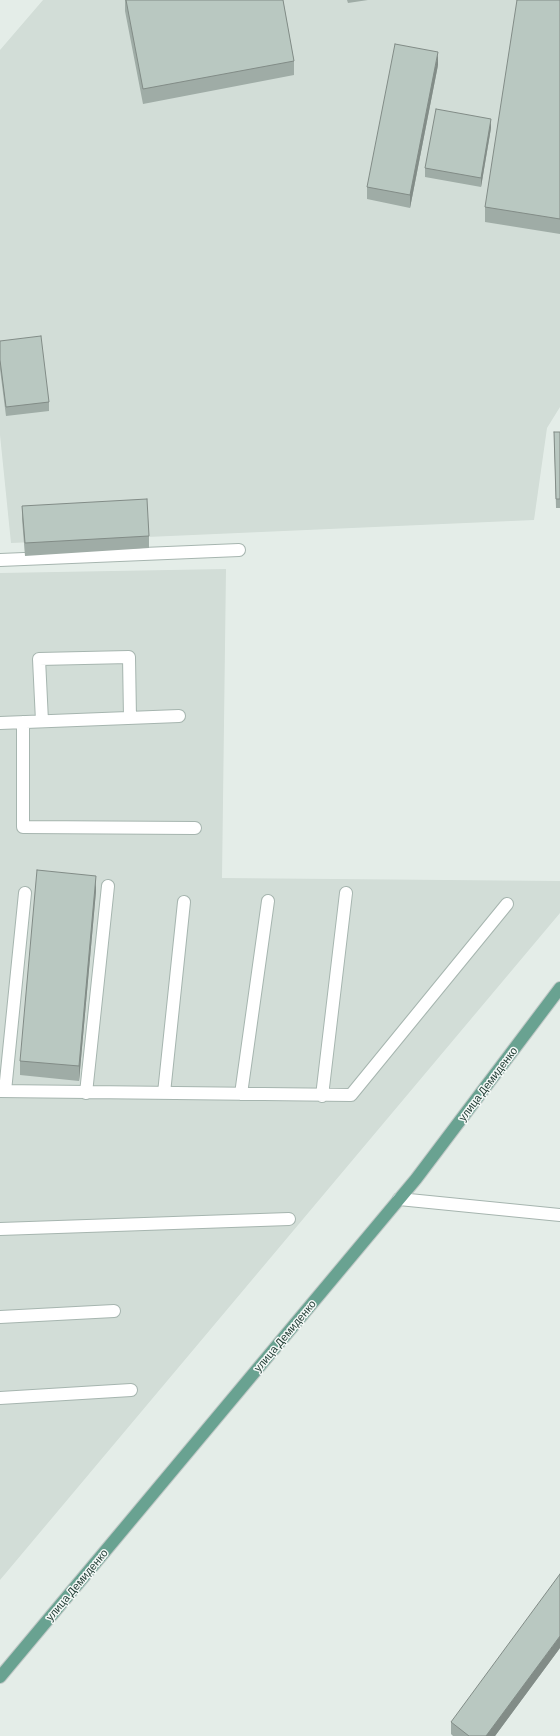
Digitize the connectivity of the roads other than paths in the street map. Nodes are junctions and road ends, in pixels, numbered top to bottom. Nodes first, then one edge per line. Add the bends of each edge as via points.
1 (239, 550) dead end
2 (0, 560) edge
3 (179, 716) dead end
4 (130, 718) junction
5 (42, 721) junction
6 (22, 722) junction
7 (0, 723) edge
8 (195, 828) dead end
9 (108, 886) dead end
10 (346, 892) dead end
11 (25, 893) dead end
12 (268, 901) dead end
13 (184, 902) dead end
14 (507, 904) dead end
15 (560, 988) edge
16 (3, 1091) edge
17 (86, 1092) junction
18 (164, 1093) junction
19 (242, 1094) junction
20 (322, 1096) junction
21 (399, 1199) junction
22 (560, 1215) edge
23 (289, 1219) dead end
24 (0, 1229) edge
25 (114, 1311) dead end
26 (0, 1317) edge
27 (130, 1390) dead end
28 (0, 1398) edge
29 (0, 1677) edge

1 - 2 lane
3 - 4 lane
4 - 5 lane
4 - 5 lane via 129,657 39,659
5 - 6 lane
6 - 7 lane
6 - 8 lane via 23,827
9 - 17 lane
10 - 20 lane
11 - 16 lane
12 - 19 lane
13 - 18 lane
14 - 20 lane via 352,1095
15 - 21 main road, улица Демиденко
16 - 17 lane
17 - 18 lane
18 - 19 lane
19 - 20 lane
21 - 22 lane
21 - 29 main road, улица Демиденко
23 - 24 lane
25 - 26 lane
27 - 28 lane

